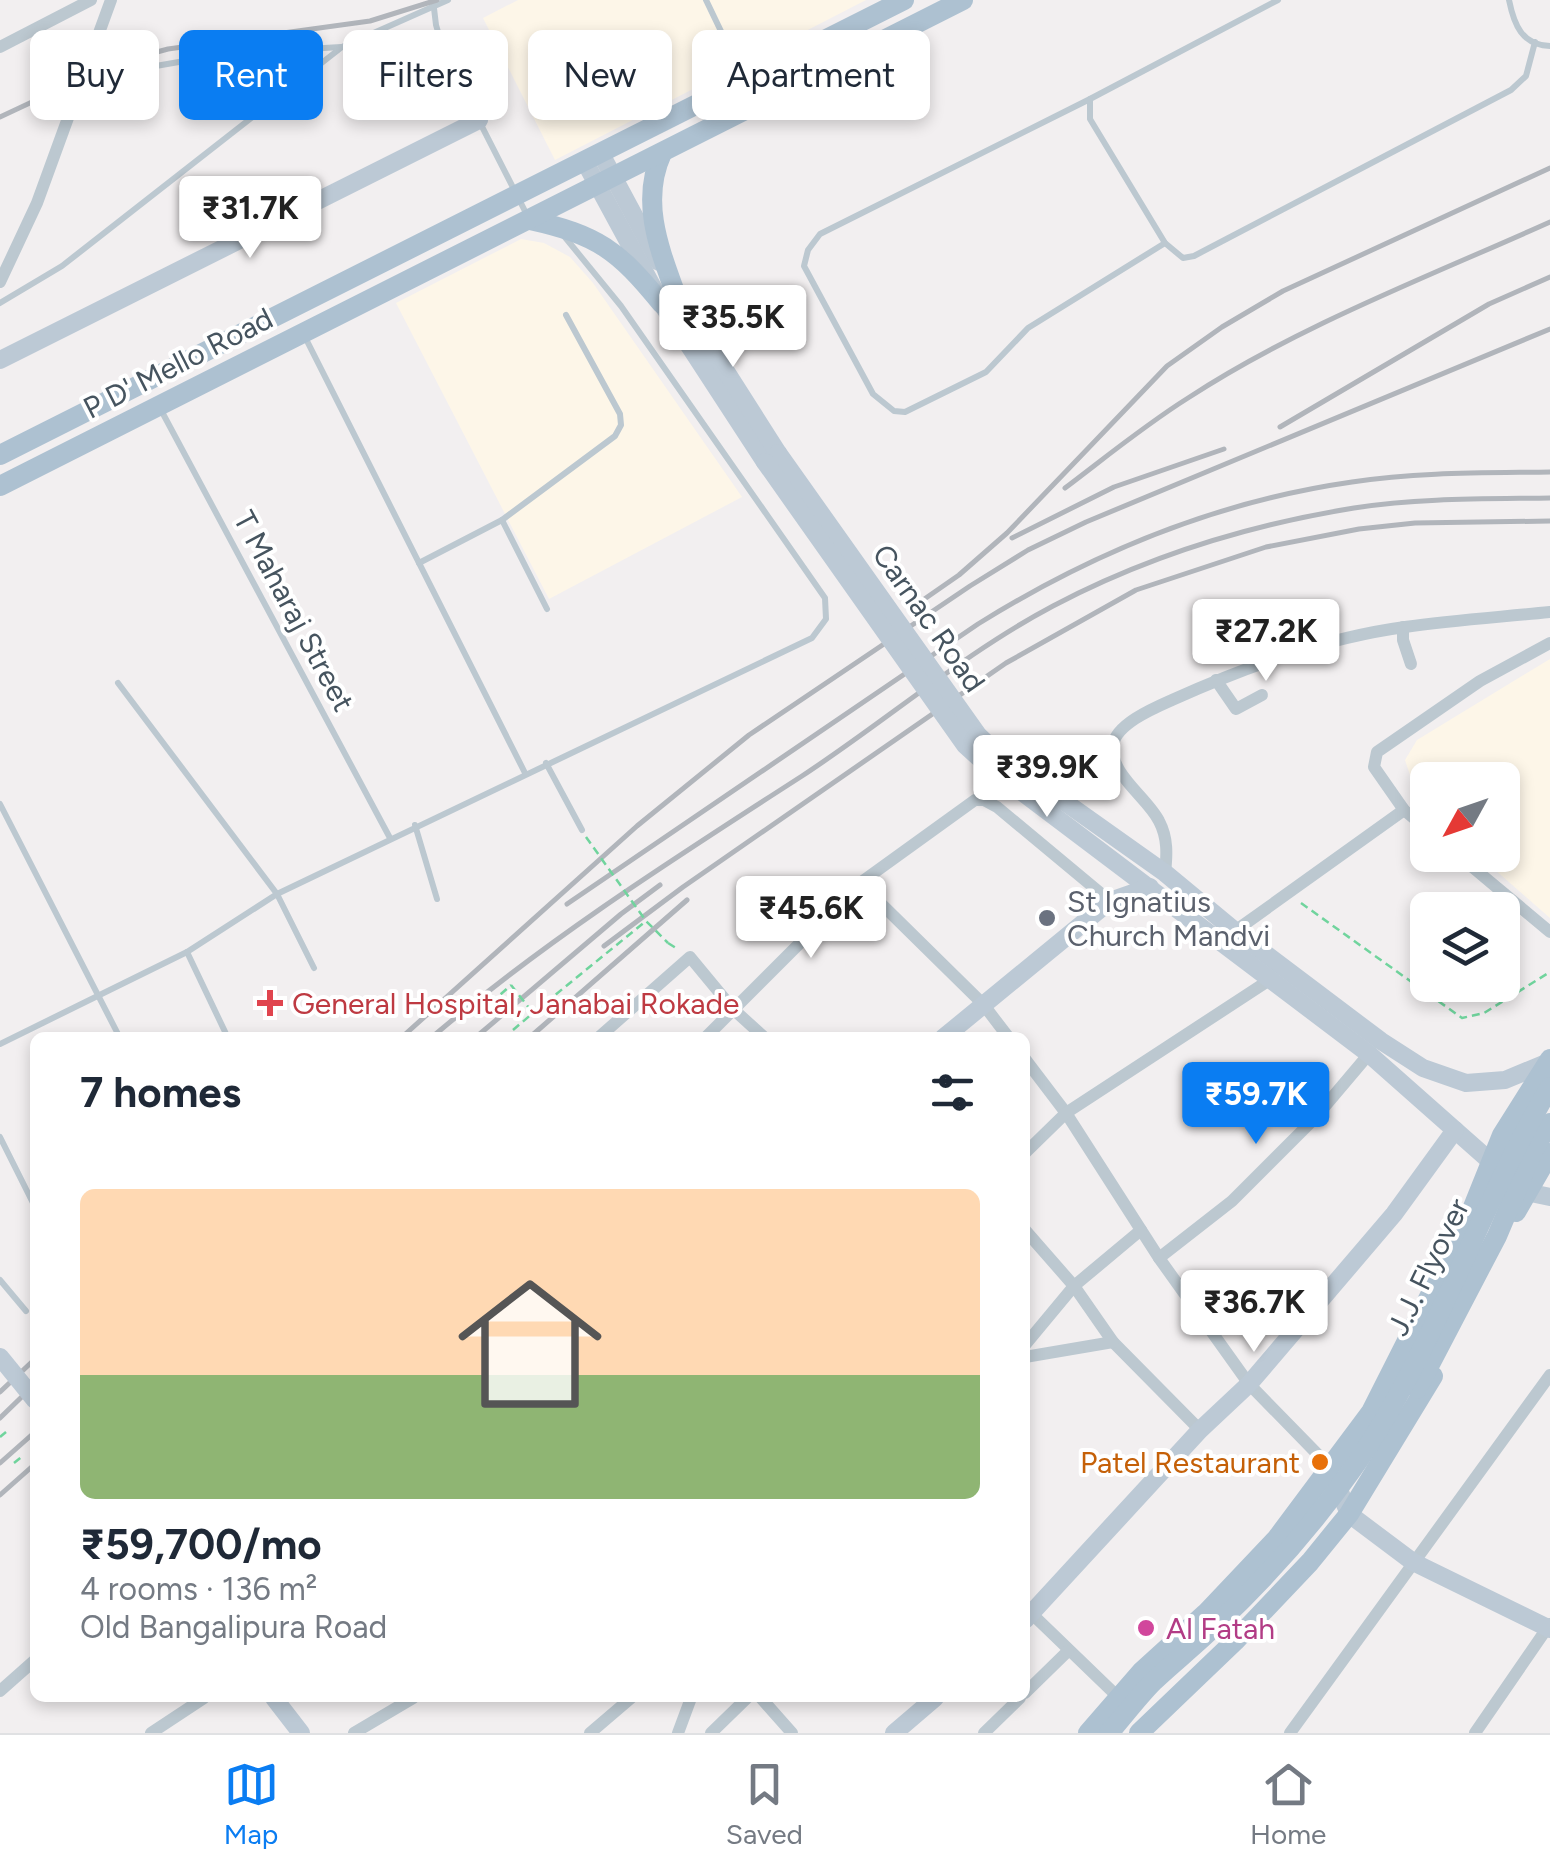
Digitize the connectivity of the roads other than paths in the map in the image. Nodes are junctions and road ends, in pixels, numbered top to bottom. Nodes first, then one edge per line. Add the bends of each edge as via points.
1 (91, 0) edge
2 (111, 0) edge
3 (448, 0) edge
4 (706, 0) edge
5 (904, 0) edge
6 (964, 0) edge
7 (1278, 0) edge
8 (1509, 0) edge
9 (433, 4) edge
10 (100, 30) edge
11 (439, 30) edge
12 (720, 30) edge
13 (845, 30) edge
14 (1534, 42) junction
15 (1550, 46) edge
16 (0, 47) edge
17 (342, 47) junction
18 (159, 66) edge
19 (1090, 99) junction
20 (692, 108) edge
21 (66, 120) edge
22 (479, 120) joint
23 (662, 153) junction
24 (593, 158) junction
25 (606, 182) junction
26 (517, 196) junction
27 (530, 220) junction
28 (555, 225) junction
29 (1164, 243) junction
30 (0, 282) edge
31 (669, 300) junction
32 (0, 303) edge
33 (566, 315) dead end
34 (303, 334) junction
35 (0, 360) edge
36 (158, 405) junction
37 (0, 454) edge
38 (0, 486) edge
39 (502, 520) junction
40 (419, 563) junction
41 (548, 609) dead end
42 (1550, 612) edge
43 (1403, 627) junction
44 (1550, 642) edge
45 (1411, 664) dead end
46 (1216, 680) junction
47 (118, 683) dead end
48 (1262, 696) dead end
49 (994, 762) junction
50 (546, 763) junction
51 (525, 773) junction
52 (0, 804) edge
53 (1404, 810) junction
54 (1410, 815) edge
55 (416, 826) junction
56 (584, 834) road end
57 (390, 838) junction
58 (1478, 872) edge
59 (1165, 873) junction
60 (860, 883) junction
61 (1150, 886) junction
62 (277, 894) junction
63 (437, 899) dead end
64 (1110, 901) junction
65 (1236, 931) junction
66 (1550, 932) edge
67 (187, 952) junction
68 (314, 968) dead end
69 (1270, 979) junction
70 (100, 996) junction
71 (983, 1004) junction
72 (733, 1009) junction
73 (117, 1032) edge
74 (225, 1032) edge
75 (605, 1032) edge
76 (710, 1032) edge
77 (758, 1032) edge
78 (950, 1032) edge
79 (1004, 1032) edge
80 (0, 1044) edge
81 (1370, 1054) junction
82 (1548, 1061) edge
83 (1030, 1066) edge
84 (1550, 1088) edge
85 (1066, 1113) junction
86 (1550, 1122) edge
87 (1455, 1130) junction
88 (0, 1138) edge
89 (1030, 1148) edge
90 (1550, 1153) edge
91 (1490, 1164) junction
92 (1526, 1192) junction
93 (30, 1197) edge
94 (1550, 1197) edge
95 (1141, 1230) junction
96 (1030, 1236) edge
97 (1159, 1258) junction
98 (0, 1280) edge
99 (1074, 1286) junction
100 (26, 1311) dead end
101 (1030, 1339) edge
102 (1112, 1342) junction
103 (1030, 1356) edge
104 (0, 1358) edge
105 (1550, 1375) edge
106 (1249, 1384) junction
107 (30, 1394) edge
108 (1200, 1430) junction
109 (1330, 1468) junction
110 (1349, 1514) junction
111 (1414, 1562) junction
112 (1030, 1614) edge
113 (1030, 1618) edge
114 (1549, 1627) edge
115 (1068, 1651) junction
116 (30, 1664) edge
117 (1030, 1687) edge
118 (0, 1691) edge
119 (1117, 1696) junction
120 (198, 1702) edge
121 (277, 1702) edge
122 (406, 1702) edge
123 (626, 1702) edge
124 (690, 1702) edge
125 (742, 1702) edge
126 (765, 1702) edge
127 (931, 1702) edge
128 (1015, 1702) edge
129 (1148, 1731) edge
130 (151, 1733) edge
131 (302, 1733) edge
132 (354, 1733) edge
133 (590, 1733) edge
134 (678, 1733) edge
135 (710, 1733) edge
136 (792, 1733) edge
137 (894, 1733) edge
138 (984, 1733) edge
139 (1088, 1733) edge
140 (1109, 1733) edge
141 (1126, 1733) edge
142 (1290, 1733) edge
143 (1475, 1733) edge

1 - 16 street
2 - 10 street
3 - 9 lane
4 - 12 lane
5 - 13 main road, P D' Mello Road
6 - 23 main road, P D' Mello Road
7 - 19 lane
8 - 14 lane via 1514,25
9 - 11 lane
9 - 17 lane
14 - 15 lane
14 - 29 lane via 1526,76 1510,90 1194,256 1183,258
17 - 18 lane via 224,54
17 - 32 lane via 62,266
19 - 29 lane via 1090,118
19 - 29 lane via 820,234 804,266 873,394 905,412 986,372 1028,328
20 - 24 main road, P D' Mello Road
21 - 30 street
22 - 26 lane
22 - 35 main road
23 - 25 main road, P D' Mello Road
23 - 31 main road via 650,192
24 - 25 main road, Carnac Road
24 - 26 main road, P D' Mello Road
25 - 27 main road, P D' Mello Road
25 - 31 main road, Carnac Road
26 - 27 lane
26 - 37 main road, P D' Mello Road
27 - 28 main road
27 - 34 main road, P D' Mello Road
28 - 31 main road via 606,246
28 - 50 lane via 621,306 824,598 826,619 812,638
31 - 49 main road, Carnac Road, bridge via 772,458
33 - 39 lane via 621,425 616,436
34 - 36 main road, P D' Mello Road
34 - 40 lane
36 - 38 main road, P D' Mello Road
36 - 57 lane, T Maharaj Street
39 - 40 lane
39 - 41 lane
40 - 51 lane
42 - 43 street
43 - 45 street
43 - 46 street via 1294,652
44 - 53 street via 1377,752 1374,767
46 - 48 street via 1236,709
46 - 59 street via 1156,707 1113,740 1113,760 1159,820 1167,844
47 - 62 lane
49 - 59 main road, Carnac Road
49 - 61 main road, Carnac Road
50 - 51 lane
50 - 56 lane
51 - 55 lane
52 - 70 lane
53 - 54 street
53 - 65 street
55 - 57 lane
55 - 63 lane
57 - 62 lane
58 - 66 street
59 - 65 main road, Carnac Road
60 - 64 street via 967,804 984,800
60 - 71 street
60 - 72 street
61 - 64 main road
61 - 69 main road, Carnac Road
62 - 67 lane
62 - 68 lane
64 - 71 main road
65 - 82 main road, Carnac Road via 1423,1068 1466,1083 1505,1080
67 - 70 lane
67 - 74 lane
69 - 81 main road, Carnac Road
69 - 85 street
70 - 73 lane
70 - 80 lane
71 - 78 main road
71 - 79 street
72 - 75 street via 690,957
72 - 76 street
72 - 77 street
81 - 87 main road, Carnac Road
81 - 97 street via 1232,1201
82 - 90 main road via 1537,1104
82 - 91 main road
83 - 85 street
84 - 140 main road, J.J. Flyover, bridge via 1518,1140 1410,1372 1350,1473 1289,1548
85 - 89 street
85 - 95 street
86 - 141 main road, bridge via 1420,1384 1359,1479 1239,1619 1161,1690
87 - 91 main road, Carnac Road
87 - 106 main road via 1394,1214
88 - 93 lane
90 - 92 main road
91 - 92 main road, Carnac Road
91 - 109 main road via 1388,1380
92 - 94 main road
92 - 110 main road via 1434,1374
95 - 97 street
95 - 99 street
96 - 99 street
97 - 106 street
98 - 100 lane
99 - 101 street
99 - 102 street
102 - 103 street
102 - 108 street
104 - 107 main road, bridge
105 - 111 street
106 - 108 main road
106 - 109 street
108 - 112 main road
109 - 110 main road
109 - 119 main road via 1266,1550
110 - 111 main road
110 - 129 main road
111 - 114 main road
111 - 142 street
113 - 115 street
114 - 143 street
115 - 117 street
115 - 119 street
116 - 118 street
119 - 139 main road
120 - 130 street
121 - 131 main road
122 - 132 street
123 - 133 street
124 - 134 street
125 - 135 street
126 - 136 street
127 - 137 main road
128 - 138 street

